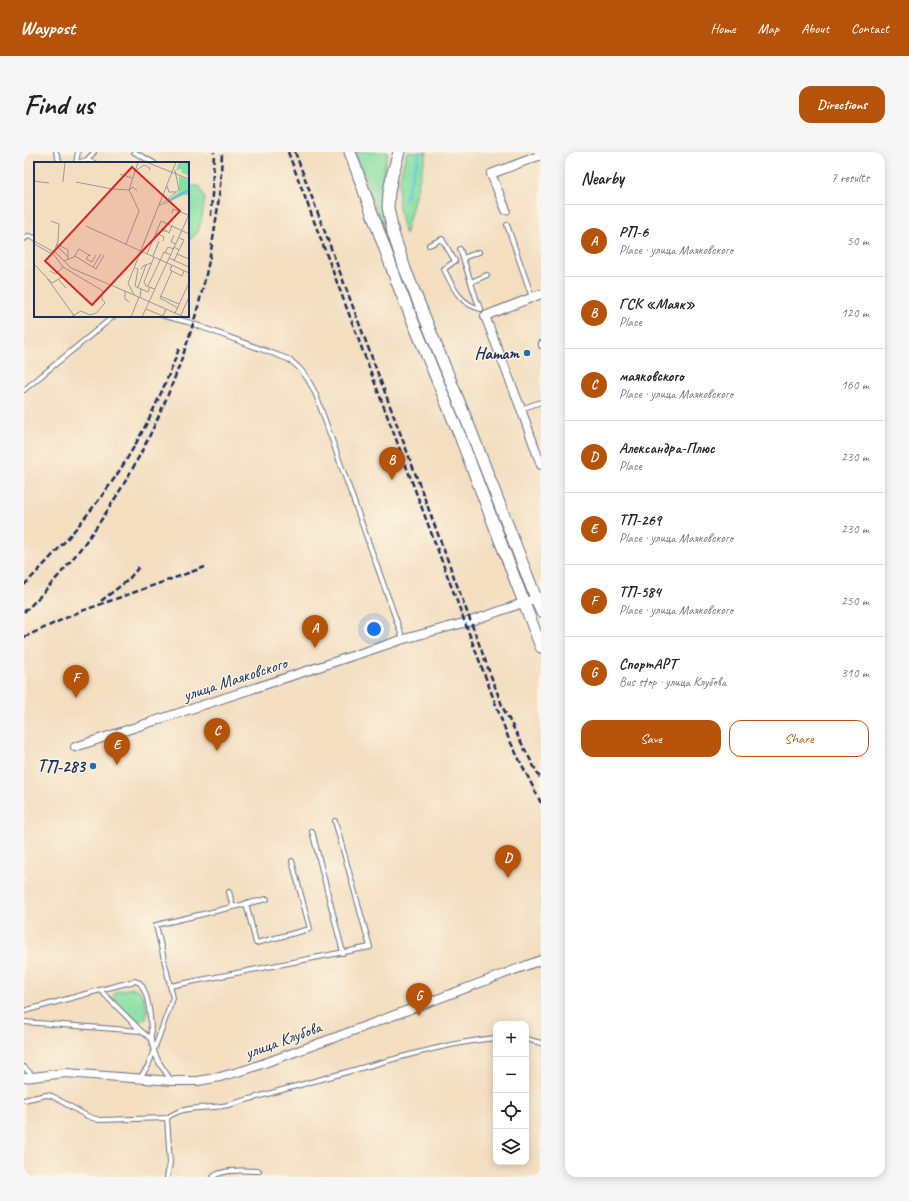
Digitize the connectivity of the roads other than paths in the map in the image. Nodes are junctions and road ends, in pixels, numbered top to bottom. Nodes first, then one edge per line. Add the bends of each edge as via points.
1 (56, 152) edge
2 (78, 152) edge
3 (94, 152) edge
4 (134, 152) edge
5 (350, 152) edge
6 (399, 152) edge
7 (541, 155) edge
8 (88, 160) junction
9 (60, 162) edge
10 (76, 162) edge
11 (80, 162) edge
12 (92, 162) edge
13 (152, 162) edge
14 (506, 210) dead end
15 (508, 225) dead end
16 (24, 238) edge
17 (34, 238) edge
18 (429, 246) dead end
19 (460, 249) dead end
20 (479, 252) dead end
21 (463, 258) junction
22 (487, 275) dead end
23 (471, 282) junction
24 (541, 294) edge
25 (532, 297) junction
26 (483, 313) junction
27 (113, 317) edge
28 (168, 317) edge
29 (24, 390) edge
30 (541, 402) edge
31 (521, 409) junction
32 (541, 465) edge
33 (539, 597) edge
34 (524, 602) junction
35 (541, 611) edge
36 (404, 639) junction
37 (541, 647) edge
38 (75, 747) dead end
39 (335, 821) dead end
40 (312, 831) dead end
41 (292, 861) dead end
42 (229, 892) dead end
43 (267, 899) dead end
44 (246, 903) junction
45 (233, 907) junction
46 (343, 952) junction
47 (541, 960) edge
48 (170, 986) junction
49 (100, 990) junction
50 (24, 1011) edge
51 (24, 1022) edge
52 (141, 1032) junction
53 (493, 1038) edge
54 (152, 1039) junction
55 (529, 1040) edge
56 (541, 1043) edge
57 (153, 1052) junction
58 (24, 1067) edge
59 (34, 1077) junction
60 (24, 1078) edge
61 (140, 1078) junction
62 (172, 1081) junction
63 (24, 1100) edge
64 (167, 1118) junction
65 (259, 1171) dead end
66 (167, 1177) edge
67 (213, 1177) edge

1 - 9 lane
2 - 10 lane
3 - 8 lane
4 - 13 lane
5 - 34 main road via 398,284
6 - 33 main road via 389,192 388,207 393,233 408,276
7 - 14 street via 492,174
8 - 11 lane
8 - 12 lane
15 - 25 lane
16 - 17 lane
18 - 26 lane via 442,239 455,261 444,269 459,297
19 - 21 lane
20 - 21 lane
21 - 23 lane
22 - 23 lane
23 - 26 lane
24 - 25 street
25 - 26 street
26 - 31 street
27 - 29 lane
28 - 36 lane via 288,358 303,371 316,395
30 - 31 lane
31 - 32 street
33 - 34 street, улица Маяковского
33 - 35 main road
34 - 36 street, улица Маяковского via 471,621
34 - 37 main road
36 - 38 street, улица Маяковского
39 - 46 lane via 370,947
40 - 46 lane
41 - 44 lane via 310,929 256,943
42 - 45 lane
43 - 44 lane
44 - 45 lane
45 - 48 lane via 156,925
46 - 48 lane
47 - 62 street, улица Клубова via 248,1069 198,1081
48 - 57 lane via 173,998
49 - 50 lane
49 - 52 lane
49 - 54 lane via 135,981 140,983 145,993
51 - 52 lane
52 - 54 lane
53 - 64 lane via 417,1053 219,1107 182,1110
54 - 57 lane
55 - 56 lane
57 - 61 lane
57 - 62 lane
58 - 59 lane
59 - 60 street, улица Клубова
59 - 61 street, улица Клубова via 66,1073
61 - 62 street, улица Клубова
63 - 64 lane via 52,1096 99,1120
64 - 66 lane via 170,1163
65 - 67 lane via 225,1172

